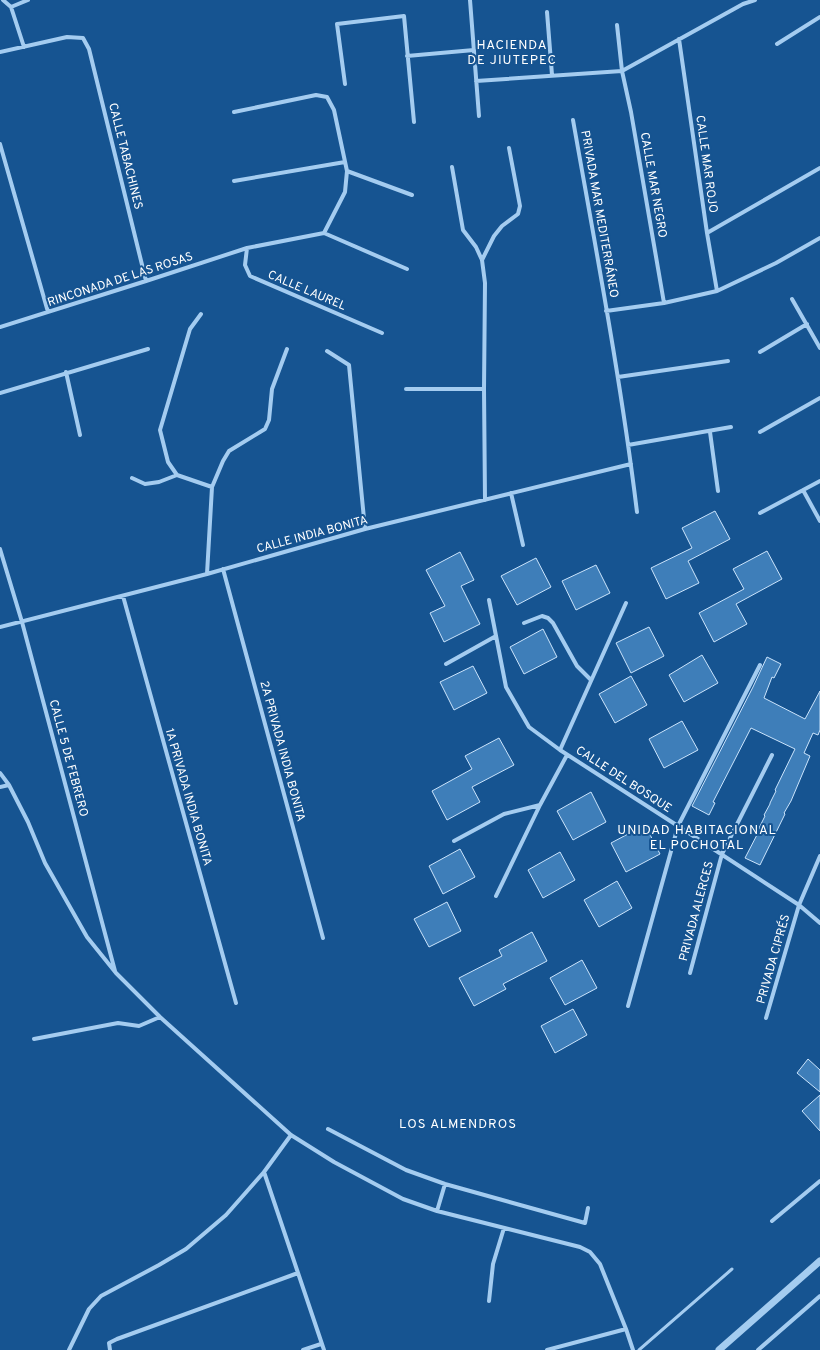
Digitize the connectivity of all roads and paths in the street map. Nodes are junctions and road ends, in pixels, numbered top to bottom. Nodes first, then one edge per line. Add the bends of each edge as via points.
1 (3, 0) edge
2 (28, 0) edge
3 (470, 0) edge
4 (755, 0) edge
5 (11, 7) junction
6 (547, 12) dead end
7 (820, 17) edge
8 (617, 25) dead end
9 (680, 39) junction
10 (777, 44) dead end
11 (24, 47) junction
12 (474, 50) junction
13 (0, 52) edge
14 (408, 56) junction
15 (622, 71) junction
16 (552, 75) junction
17 (476, 81) junction
18 (345, 84) dead end
19 (234, 112) dead end
20 (479, 116) dead end
21 (573, 120) dead end
22 (414, 122) dead end
23 (0, 144) edge
24 (509, 148) dead end
25 (345, 162) junction
26 (452, 167) dead end
27 (820, 168) edge
28 (347, 171) junction
29 (234, 181) dead end
30 (412, 195) dead end
31 (324, 233) junction
32 (707, 233) junction
33 (820, 238) edge
34 (246, 248) junction
35 (482, 260) junction
36 (407, 269) dead end
37 (146, 281) junction
38 (717, 291) junction
39 (792, 299) dead end
40 (664, 303) junction
41 (606, 311) junction
42 (48, 312) junction
43 (201, 314) dead end
44 (807, 324) junction
45 (0, 327) edge
46 (382, 333) dead end
47 (148, 348) dead end
48 (820, 348) edge
49 (287, 349) dead end
50 (327, 351) dead end
51 (760, 352) dead end
52 (728, 360) dead end
53 (66, 372) junction
54 (618, 377) junction
55 (406, 389) dead end
56 (484, 389) junction
57 (0, 393) edge
58 (820, 398) edge
59 (731, 427) dead end
60 (710, 432) junction
61 (760, 432) dead end
62 (80, 435) dead end
63 (628, 445) junction
64 (631, 464) junction
65 (177, 475) junction
66 (132, 478) dead end
67 (820, 481) edge
68 (212, 487) junction
69 (803, 490) junction
70 (718, 491) dead end
71 (511, 493) junction
72 (485, 500) junction
73 (637, 512) dead end
74 (760, 513) dead end
75 (820, 521) edge
76 (365, 529) junction
77 (523, 545) dead end
78 (0, 549) edge
79 (223, 569) junction
80 (207, 574) junction
81 (123, 596) junction
82 (489, 600) dead end
83 (626, 603) dead end
84 (22, 622) junction
85 (524, 623) dead end
86 (0, 628) edge
87 (496, 636) junction
88 (446, 664) dead end
89 (760, 665) dead end
90 (591, 680) junction
91 (560, 750) junction
92 (567, 755) junction
93 (772, 755) dead end
94 (0, 773) edge
95 (9, 785) junction
96 (0, 787) edge
97 (540, 805) junction
98 (678, 826) junction
99 (454, 842) dead end
100 (722, 854) junction
101 (820, 856) edge
102 (496, 896) dead end
103 (799, 905) junction
104 (820, 923) edge
105 (323, 938) dead end
106 (116, 973) junction
107 (690, 973) dead end
108 (236, 1003) dead end
109 (628, 1006) dead end
110 (160, 1017) junction
111 (766, 1018) dead end
112 (34, 1039) dead end
113 (328, 1129) dead end
114 (291, 1135) junction
115 (264, 1172) junction
116 (820, 1181) edge
117 (445, 1184) junction
118 (588, 1208) dead end
119 (437, 1211) junction
120 (772, 1221) dead end
121 (504, 1228) junction
122 (820, 1261) edge
123 (732, 1269) dead end
124 (298, 1273) junction
125 (820, 1296) edge
126 (489, 1301) dead end
127 (626, 1329) junction
128 (321, 1344) junction
129 (69, 1350) edge
130 (110, 1350) edge
131 (303, 1350) edge
132 (324, 1350) edge
133 (547, 1350) edge
134 (633, 1350) edge
135 (639, 1350) edge
136 (719, 1350) edge
137 (758, 1350) edge

1 - 5 street
2 - 5 street
3 - 12 street
4 - 9 street
5 - 11 street
6 - 16 street
7 - 10 street
8 - 15 street, CALLE MAR NEGRO
9 - 15 street
9 - 32 street, CALLE MAR ROJO
11 - 13 street
11 - 37 street, CALLE TABACHINES via 67,37 83,38 89,49
12 - 14 street
12 - 17 street
14 - 18 street via 404,16 337,24
14 - 22 street
15 - 16 street
15 - 40 street, CALLE MAR NEGRO via 633,120
16 - 17 street
17 - 20 street
19 - 25 street via 316,95 327,97 334,110
21 - 41 street, PRIVADA MAR MEDITERRÁNEO
23 - 42 street
24 - 35 street via 520,206 518,214 494,236
25 - 28 street
25 - 29 street
26 - 35 street via 463,230
27 - 32 street
28 - 30 street
28 - 31 street via 345,192
31 - 34 street, RINCONADA DE LAS ROSAS
31 - 36 street
32 - 38 street, CALLE MAR ROJO
33 - 38 street via 776,263
34 - 37 street, RINCONADA DE LAS ROSAS
34 - 46 street, CALLE LAUREL via 245,265 250,276
35 - 56 street via 485,283
37 - 42 street, RINCONADA DE LAS ROSAS
38 - 40 street
39 - 44 street
40 - 41 street
41 - 54 street, PRIVADA MAR MEDITERRÁNEO
42 - 45 street, RINCONADA DE LAS ROSAS
43 - 65 street via 190,329 160,430 168,462
44 - 48 street
44 - 51 street
47 - 53 street
49 - 68 street via 272,389 270,420 265,429 229,451
50 - 76 street via 349,365
52 - 54 street
53 - 57 street
53 - 62 street
54 - 63 street, PRIVADA MAR MEDITERRÁNEO
55 - 56 street
56 - 72 street
58 - 61 street
59 - 60 street
60 - 63 street
60 - 70 street
63 - 64 street, PRIVADA MAR MEDITERRÁNEO
64 - 71 street, CALLE INDIA BONITA
64 - 73 street
65 - 66 street via 145,484
65 - 68 street
67 - 69 street
68 - 80 street
69 - 74 street
69 - 75 street
71 - 72 street, CALLE INDIA BONITA
71 - 77 street
72 - 76 street, CALLE INDIA BONITA
76 - 79 street, CALLE INDIA BONITA
78 - 84 street, CALLE 5 DE FEBRERO
79 - 80 street, CALLE INDIA BONITA
79 - 105 street, 2A PRIVADA INDIA BONITA
80 - 81 street, CALLE INDIA BONITA
81 - 84 street, CALLE INDIA BONITA
81 - 108 street, 1A PRIVADA INDIA BONITA
82 - 87 street, CALLE DEL BOSQUE
83 - 90 street
84 - 86 street, CALLE INDIA BONITA
84 - 106 street, CALLE 5 DE FEBRERO
85 - 90 street via 542,616 548,618 577,666
87 - 88 street
87 - 91 street, CALLE DEL BOSQUE via 506,687 528,727
89 - 98 street
90 - 91 street
91 - 92 street, CALLE DEL BOSQUE
92 - 97 street
92 - 98 street, CALLE DEL BOSQUE
93 - 100 street, PRIVADA ALERCES
94 - 95 street
95 - 96 street
95 - 106 street via 45,863 87,937
97 - 99 street via 504,814
97 - 102 street
98 - 100 street, CALLE DEL BOSQUE
98 - 109 street
100 - 103 street, CALLE DEL BOSQUE
100 - 107 street, PRIVADA ALERCES
101 - 103 street, PRIVADA CIPRÉS
103 - 104 street, CALLE DEL BOSQUE
103 - 111 street, PRIVADA CIPRÉS
106 - 110 street
110 - 112 street via 139,1026 118,1023
110 - 114 street
113 - 117 street via 406,1170
114 - 115 street
114 - 119 street via 334,1162 403,1199
115 - 124 street
115 - 129 street via 226,1215 186,1249 101,1296 90,1309
116 - 120 street
117 - 118 street via 585,1223
117 - 119 street
119 - 121 street
121 - 126 street via 493,1264
121 - 127 street via 580,1247 590,1252 600,1264
122 - 136 street
123 - 135 lane
124 - 128 street
124 - 130 street via 116,1339 110,1343
125 - 137 street
127 - 133 street
127 - 134 street
128 - 131 street
128 - 132 street

